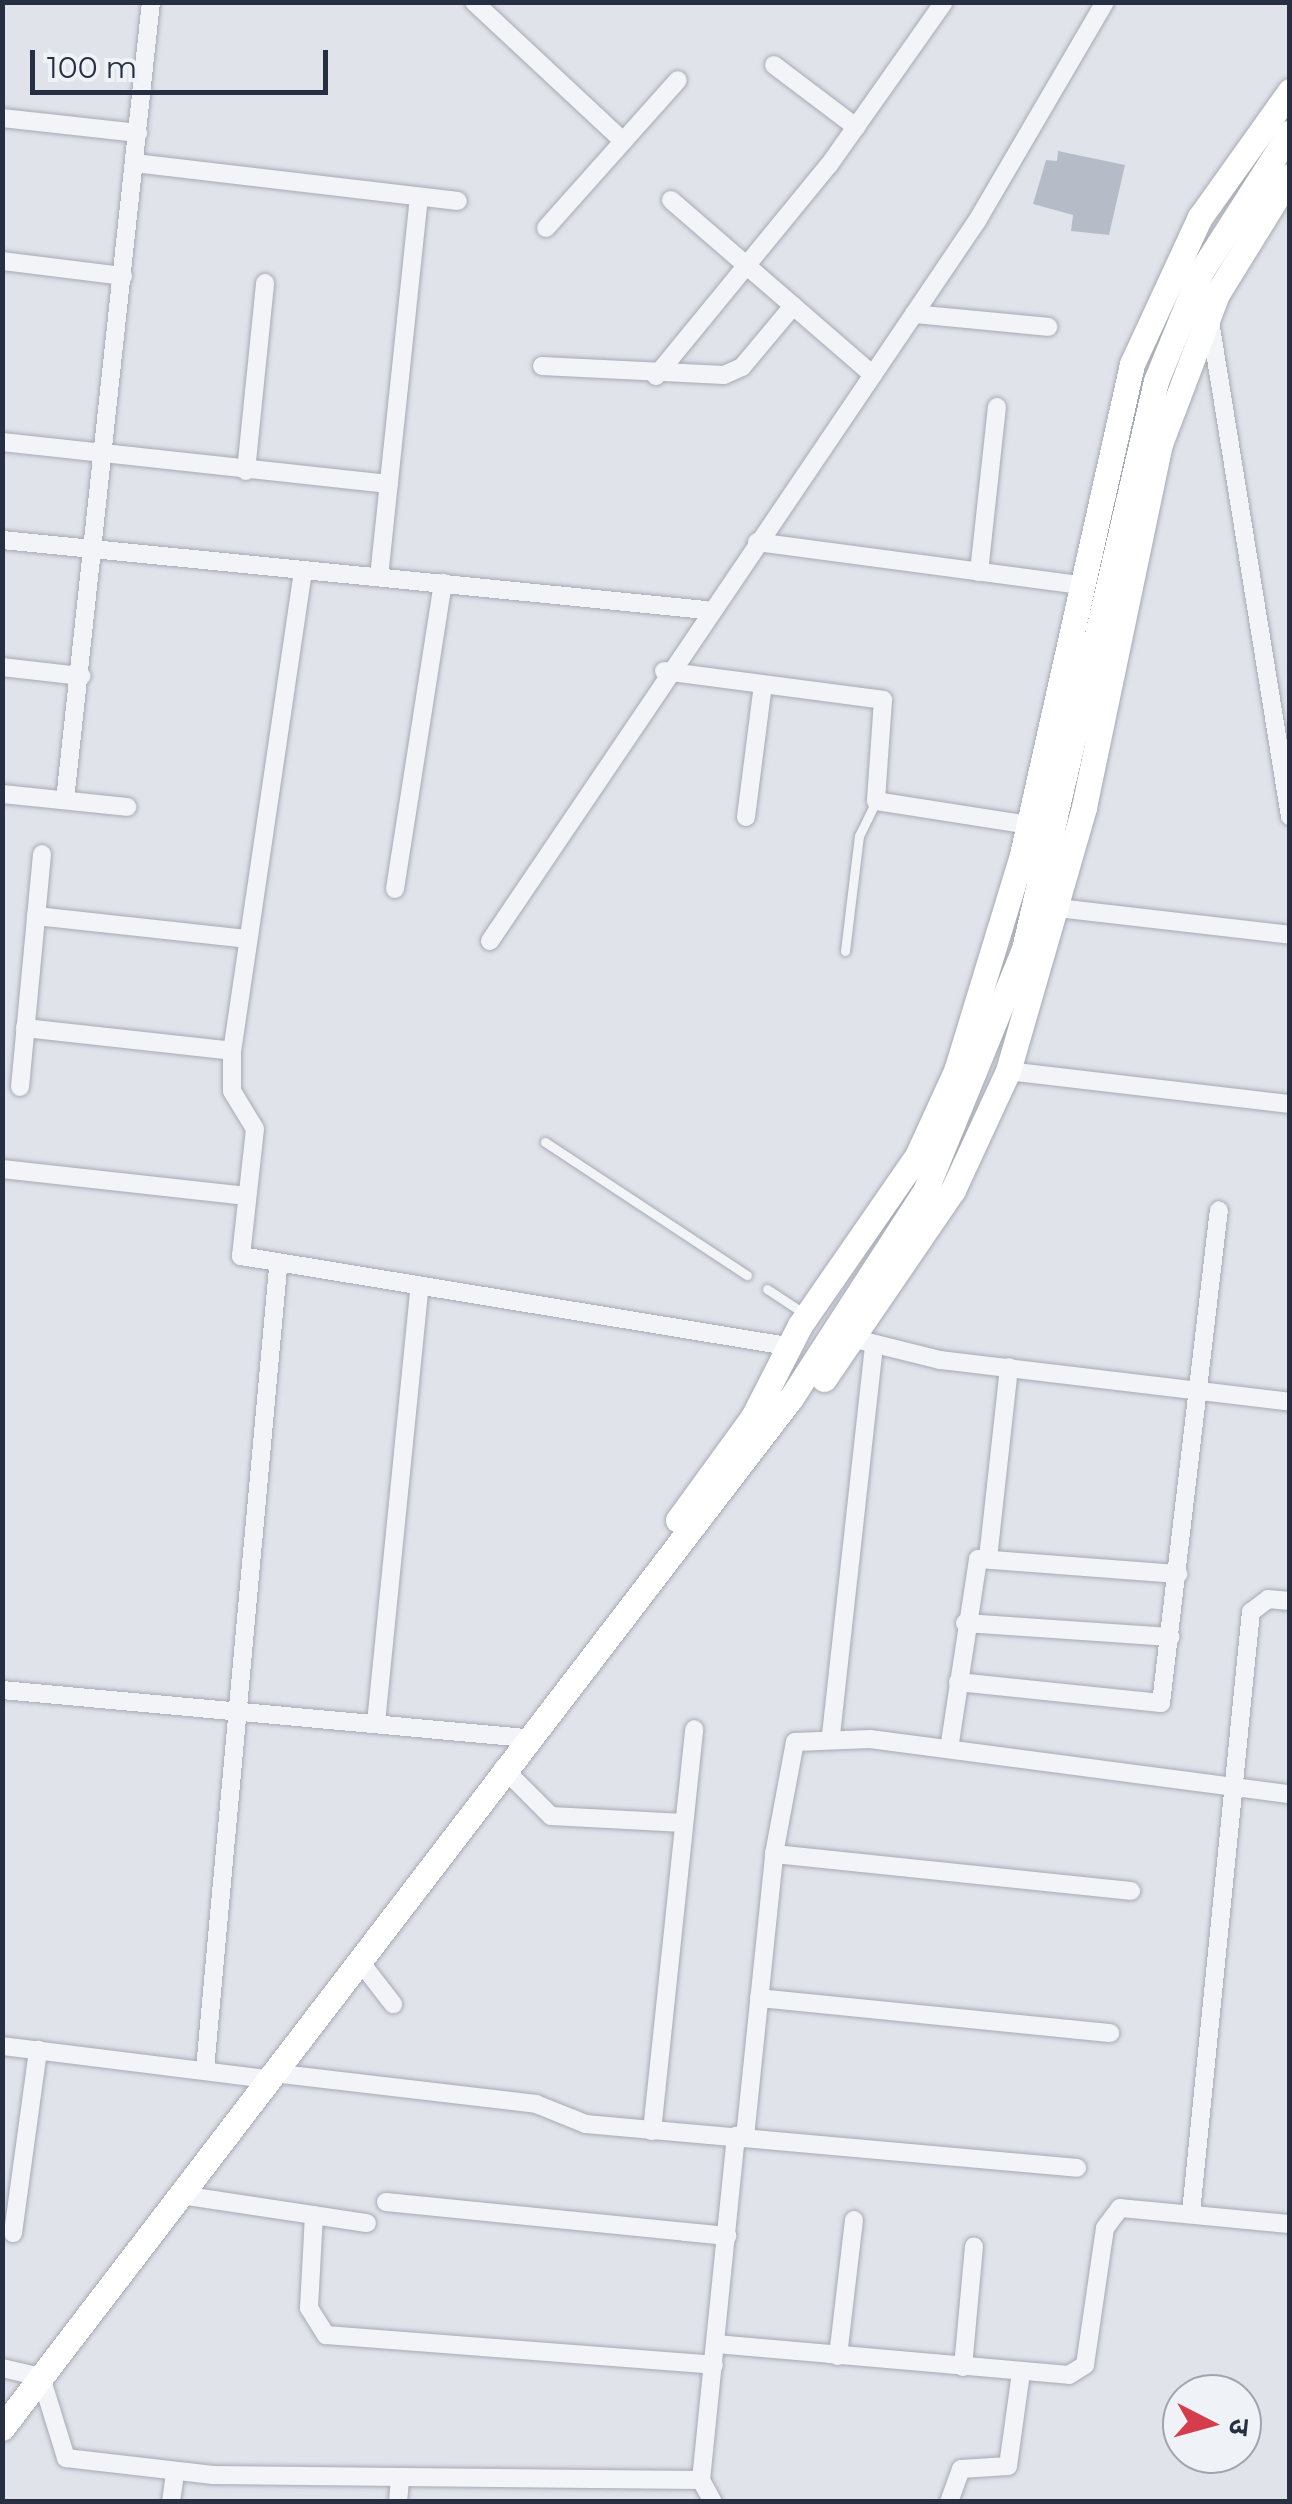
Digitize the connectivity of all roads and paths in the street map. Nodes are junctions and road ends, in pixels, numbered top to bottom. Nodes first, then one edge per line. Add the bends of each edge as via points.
1 (151, 2) edge
2 (474, 2) edge
3 (944, 2) edge
4 (1105, 2) edge
5 (774, 65) dead end
6 (678, 80) dead end
7 (1290, 91) edge
8 (2, 118) edge
9 (856, 126) junction
10 (1290, 132) edge
11 (138, 133) junction
12 (621, 139) junction
13 (135, 164) junction
14 (1290, 176) edge
15 (419, 198) junction
16 (671, 200) dead end
17 (458, 202) dead end
18 (546, 228) dead end
19 (2, 261) edge
20 (747, 266) junction
21 (123, 276) junction
22 (265, 283) dead end
23 (792, 306) junction
24 (914, 314) junction
25 (1209, 314) junction
26 (1048, 327) dead end
27 (542, 366) dead end
28 (873, 375) junction
29 (656, 376) junction
30 (997, 407) dead end
31 (2, 442) edge
32 (104, 454) junction
33 (246, 471) junction
34 (389, 484) junction
35 (2, 540) edge
36 (757, 542) junction
37 (94, 550) junction
38 (303, 570) junction
39 (979, 572) junction
40 (379, 578) junction
41 (442, 583) junction
42 (1081, 586) junction
43 (706, 610) junction
44 (2, 668) edge
45 (664, 671) junction
46 (81, 676) junction
47 (764, 685) junction
48 (1281, 703) edge
49 (2, 794) edge
50 (65, 800) junction
51 (876, 801) junction
52 (128, 806) dead end
53 (746, 817) dead end
54 (1290, 817) edge
55 (1029, 826) junction
56 (42, 854) dead end
57 (395, 889) dead end
58 (1058, 908) junction
59 (36, 916) junction
60 (1290, 935) edge
61 (247, 939) junction
62 (490, 942) dead end
63 (845, 951) dead end
64 (26, 1028) junction
65 (232, 1052) junction
66 (1008, 1071) junction
67 (20, 1087) dead end
68 (1290, 1104) edge
69 (545, 1142) dead end
70 (2, 1169) edge
71 (245, 1196) junction
72 (1220, 1210) dead end
73 (278, 1269) junction
74 (746, 1276) dead end
75 (420, 1286) junction
76 (767, 1289) dead end
77 (808, 1316) junction
78 (854, 1337) junction
79 (787, 1346) junction
80 (1008, 1367) junction
81 (1198, 1390) junction
82 (1290, 1402) edge
83 (760, 1423) junction
84 (988, 1558) junction
85 (1178, 1574) junction
86 (1290, 1601) edge
87 (965, 1623) junction
88 (1171, 1637) junction
89 (958, 1682) junction
90 (2, 1690) edge
91 (234, 1707) junction
92 (376, 1723) junction
93 (694, 1729) dead end
94 (831, 1734) junction
95 (526, 1738) junction
96 (948, 1749) junction
97 (503, 1768) junction
98 (1236, 1787) junction
99 (1290, 1794) edge
100 (684, 1824) junction
101 (774, 1854) junction
102 (1131, 1890) dead end
103 (359, 1960) junction
104 (759, 1998) junction
105 (393, 2004) dead end
106 (1110, 2033) dead end
107 (2, 2046) edge
108 (38, 2050) junction
109 (205, 2069) junction
110 (270, 2076) junction
111 (652, 2131) junction
112 (741, 2137) junction
113 (1077, 2168) dead end
114 (181, 2195) junction
115 (386, 2202) dead end
116 (1191, 2212) junction
117 (314, 2215) junction
118 (854, 2220) dead end
119 (367, 2223) dead end
120 (1290, 2224) edge
121 (14, 2233) dead end
122 (726, 2236) junction
123 (974, 2248) dead end
124 (716, 2344) junction
125 (838, 2356) junction
126 (714, 2365) junction
127 (963, 2367) junction
128 (2, 2368) edge
129 (1021, 2372) junction
130 (42, 2377) junction
131 (2, 2428) edge
132 (175, 2472) junction
133 (400, 2478) junction
134 (700, 2480) junction
135 (646, 2492) edge
136 (524, 2493) edge
137 (171, 2502) edge
138 (398, 2502) edge
139 (713, 2502) edge
140 (949, 2502) edge

1 - 11 street
2 - 12 street
3 - 9 street
4 - 24 street
5 - 9 street
6 - 12 street
7 - 42 main road via 1210,201 1164,286 1132,364
8 - 11 street
9 - 20 street
10 - 78 main road via 1200,273 1156,381 1024,950 966,1108
11 - 13 street
12 - 18 street
13 - 15 street
13 - 21 street
14 - 25 main road
15 - 17 street
15 - 34 street
16 - 20 street
19 - 21 street
20 - 23 street
20 - 29 street
21 - 32 street
22 - 33 street
23 - 28 street
23 - 29 street via 742,367
24 - 26 street
24 - 28 street
25 - 48 street
25 - 58 main road via 1160,444
27 - 29 street
28 - 36 street
30 - 39 street
31 - 32 street
32 - 33 street
32 - 37 street
33 - 34 street
34 - 40 street
35 - 37 street
36 - 39 street
36 - 43 street
37 - 38 street
37 - 46 street
38 - 40 street
38 - 61 street
39 - 42 street
40 - 41 street
41 - 43 street
41 - 57 street
42 - 55 main road
43 - 45 street
44 - 46 street
45 - 47 street
45 - 62 street
46 - 50 street
47 - 51 street via 883,700
47 - 53 street
48 - 54 street
49 - 50 street
50 - 52 street
51 - 55 street
51 - 63 lane via 860,836
55 - 77 main road via 956,1071 917,1156
56 - 59 street
58 - 60 street
58 - 66 main road
59 - 61 street
59 - 64 street
61 - 65 street
64 - 65 street
64 - 67 street
65 - 71 street via 232,1091 255,1129
66 - 68 street
66 - 78 main road via 953,1190
69 - 74 lane
70 - 71 street
71 - 73 street via 241,1256
72 - 81 street
73 - 75 street
73 - 91 street
75 - 79 street
75 - 92 street
76 - 77 lane
77 - 79 main road
78 - 80 street
78 - 83 main road via 814,1338
78 - 94 street
79 - 83 main road
80 - 81 street
80 - 84 street
81 - 82 street
81 - 85 street
83 - 95 main road
84 - 85 street
84 - 87 street via 974,1562
85 - 88 street
86 - 98 street via 1268,1599 1251,1612
87 - 88 street
87 - 89 street
88 - 89 street via 1166,1694 1154,1706
89 - 96 street
90 - 91 street
91 - 92 street
91 - 109 street
92 - 95 street
93 - 100 street
94 - 96 street
94 - 101 street via 808,1735 788,1756
95 - 97 main road
96 - 98 street
97 - 100 street via 551,1816
97 - 103 main road
98 - 99 street
98 - 116 street
100 - 111 street
101 - 102 street
101 - 104 street
103 - 105 street
103 - 110 main road
104 - 106 street
104 - 112 street
107 - 108 street
108 - 109 street
108 - 121 street
109 - 110 street
110 - 111 street via 536,2104 586,2124
110 - 114 main road
111 - 112 street
112 - 113 street
112 - 122 street
114 - 117 street
114 - 130 main road
115 - 122 street
116 - 120 street
116 - 129 street via 1120,2208 1110,2216 1086,2365 1069,2375
117 - 119 street
117 - 126 street via 309,2308 326,2334
118 - 125 street
122 - 124 street
123 - 127 street
124 - 125 street
124 - 126 street
125 - 127 street
126 - 134 street
127 - 129 street
128 - 130 street
129 - 140 street via 1008,2466 961,2469
130 - 131 main road
130 - 132 street via 60,2456
132 - 133 street
132 - 137 street
133 - 136 street
133 - 138 street
134 - 135 street
134 - 139 street
135 - 136 street

